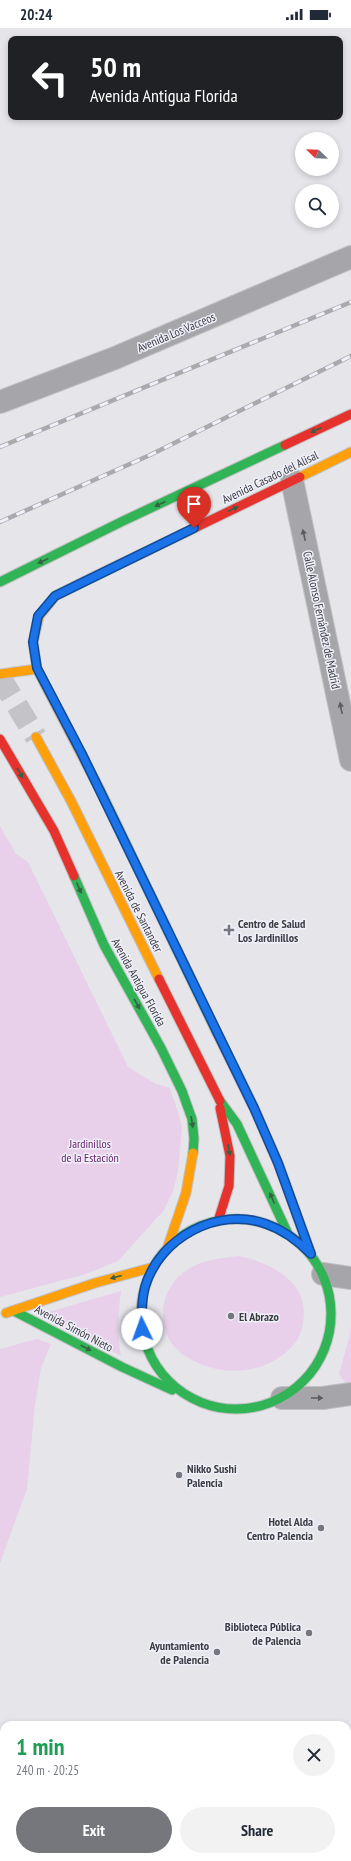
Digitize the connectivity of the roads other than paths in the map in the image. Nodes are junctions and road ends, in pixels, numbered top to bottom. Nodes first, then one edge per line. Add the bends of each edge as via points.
1 (351, 257) edge
2 (0, 402) edge
3 (351, 414) edge
4 (351, 452) edge
5 (292, 480) junction
6 (0, 582) edge
7 (37, 668) junction
8 (0, 674) edge
9 (343, 681) edge
10 (36, 737) tunnel mouth
11 (0, 739) edge
12 (351, 760) edge
13 (218, 1098) junction
14 (218, 1221) junction
15 (288, 1234) junction
16 (167, 1249) junction
17 (311, 1254) junction
18 (154, 1267) junction
19 (322, 1274) junction
20 (351, 1278) edge
21 (14, 1311) junction
22 (0, 1314) edge
23 (351, 1394) edge
24 (189, 1398) junction
25 (282, 1398) junction

1 - 2 street, Avenida Los Vacceos via 115,358
3 -> 6 main road, Avenida Casado del Alisal
4 - 5 main road, Avenida Casado del Alisal
7 -> 5 main road, Avenida Casado del Alisal via 33,642 38,616 55,596
9 -> 5 street, Calle Alonso Fernández de Madrid
7 - 8 main road
7 - 17 main road via 86,761 254,1108 278,1163
12 -> 9 street, Calle Alonso Fernández de Madrid
10 - 13 main road, Avenida de Santander via 71,801
11 -> 16 main road, Avenida Antigua Florida via 54,831 104,945 161,1048 182,1091 192,1119 192,1162 186,1193
13 -> 14 main road via 230,1156 229,1186
15 -> 13 main road via 237,1124
14 - 15 main road via 242,1219 265,1223
14 - 16 main road via 190,1231
15 - 17 main road
16 - 18 main road
17 - 19 main road
18 -> 21 main road, Avenida Simón Nieto via 95,1283
18 - 24 main road via 145,1287 141,1308 142,1329 148,1350 158,1368 172,1385
19 - 20 street
19 - 25 main road via 330,1296 331,1320 327,1344 316,1366 301,1384
21 - 22 main road, Avenida Simón Nieto
21 -> 24 main road, Avenida Simón Nieto via 122,1367
25 -> 23 street via 323,1398
24 - 25 main road via 211,1406 235,1410 259,1407

